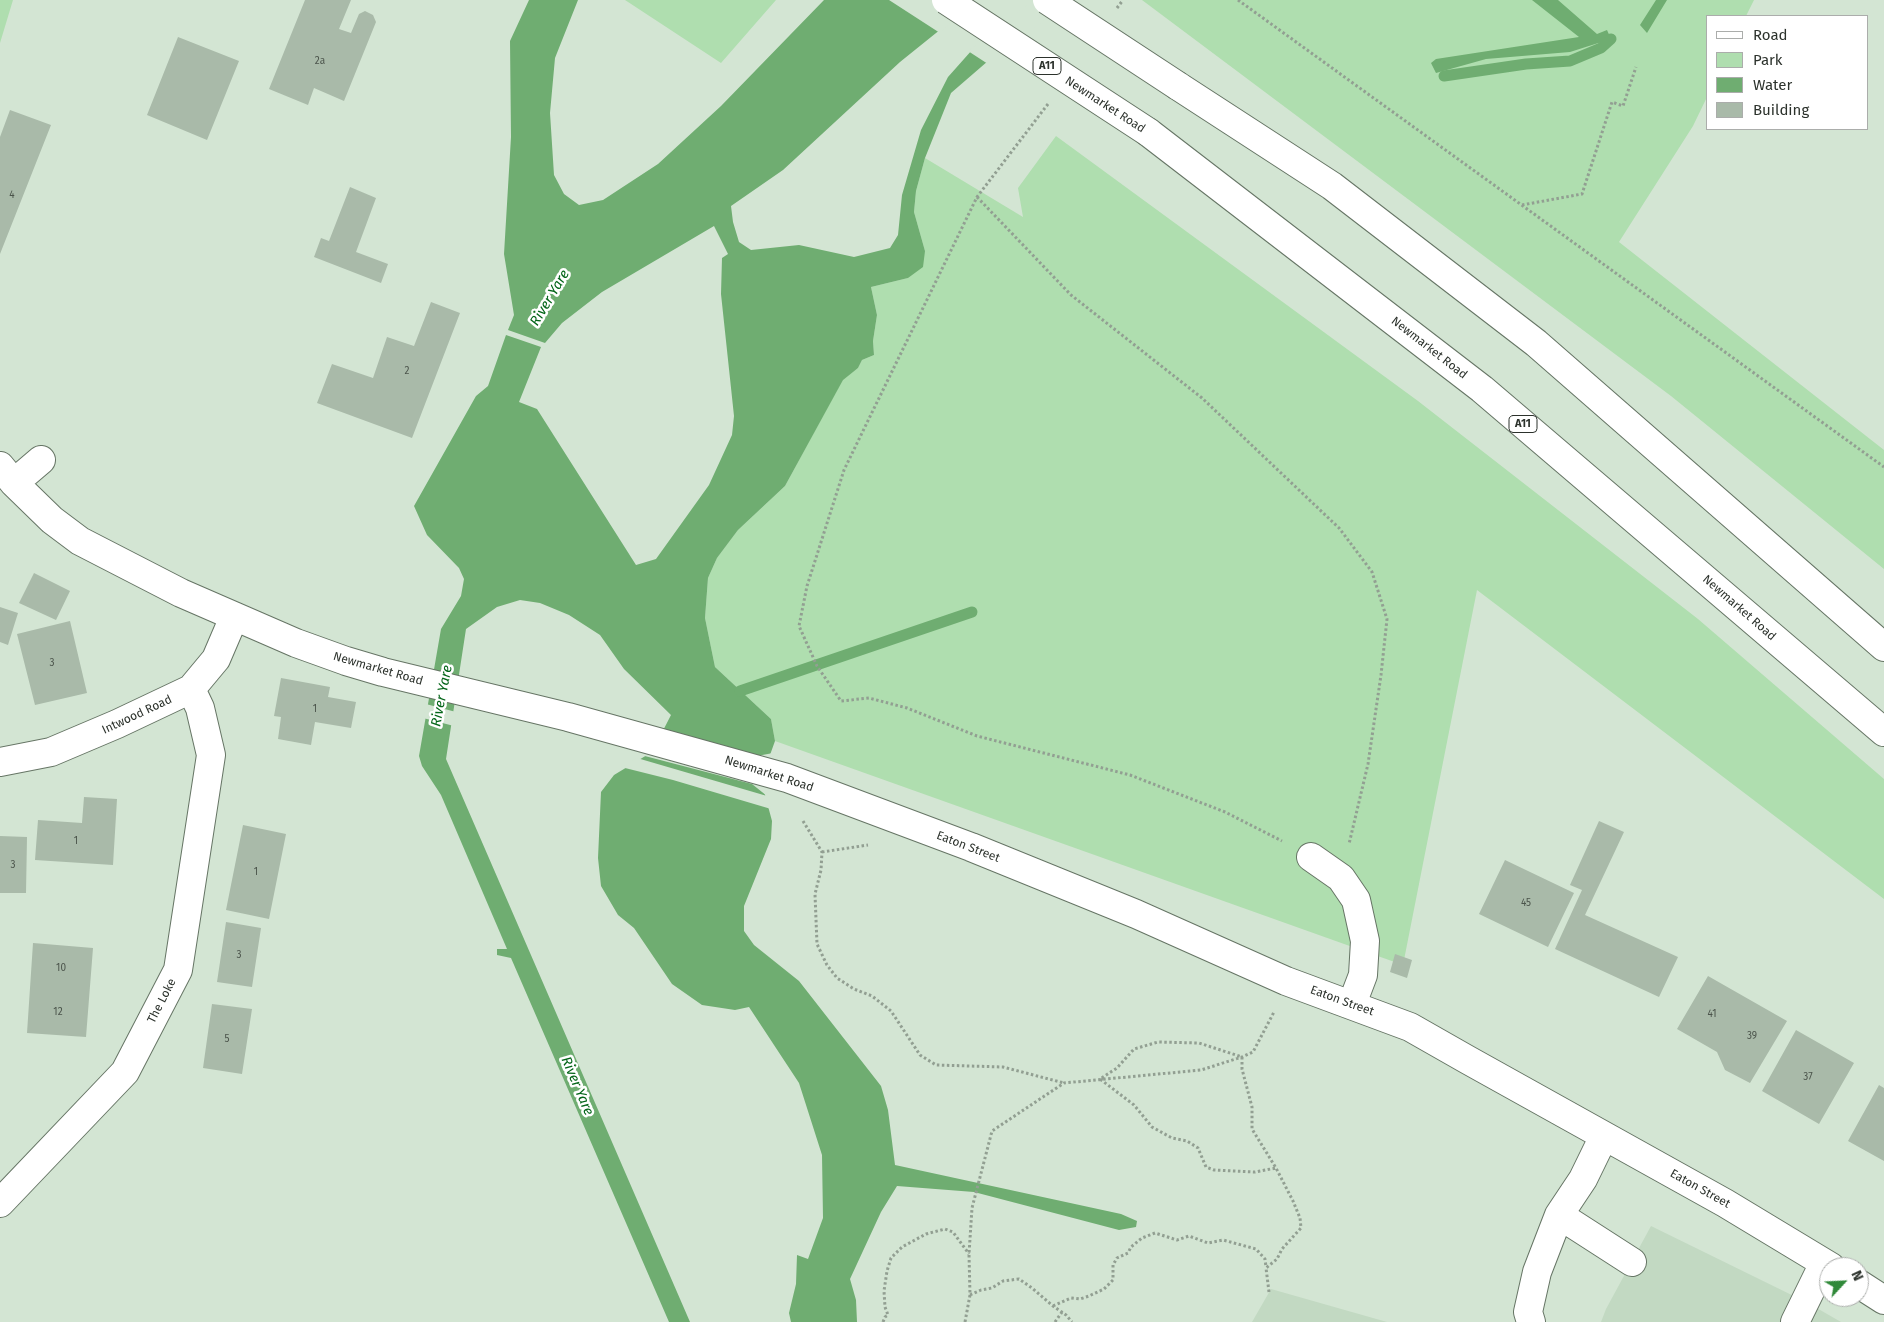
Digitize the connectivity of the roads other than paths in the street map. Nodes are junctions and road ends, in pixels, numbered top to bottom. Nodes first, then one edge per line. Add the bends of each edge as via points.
1 (946, 0) edge
2 (1047, 0) edge
3 (41, 460) dead end
4 (7, 474) edge
5 (234, 617) junction
6 (1884, 647) edge
7 (191, 689) junction
8 (1884, 732) edge
9 (0, 762) edge
10 (826, 793) joint
11 (1311, 857) road end
12 (1352, 1004) junction
13 (1604, 1136) junction
14 (0, 1203) edge
15 (1559, 1215) junction
16 (1819, 1259) edge
17 (1632, 1262) dead end
18 (1819, 1281) edge
19 (1869, 1290) edge
20 (1884, 1300) edge
21 (1530, 1322) edge
22 (1795, 1322) edge

1 - 8 main road, Newmarket Road / A11, bridge via 1148,132 1482,389
2 - 6 main road, bridge via 1332,186 1536,344
3 - 4 main road
4 - 5 main road, Newmarket Road via 52,520 80,541
5 - 7 main road, Intwood Road via 216,659
5 - 10 main road, Newmarket Road via 346,661 738,763
7 - 9 main road, Intwood Road via 51,752
7 - 14 main road, The Loke via 200,708 211,755 178,970 126,1072
10 - 12 main road, Eaton Street via 971,847 1286,981
11 - 12 main road via 1341,878 1356,900 1366,941 1363,975
12 - 13 main road, Eaton Street via 1410,1027
13 - 15 main road via 1583,1179
13 - 16 main road, Eaton Street
15 - 17 main road
15 - 21 main road via 1537,1272 1528,1312
18 - 22 main road
19 - 20 main road

